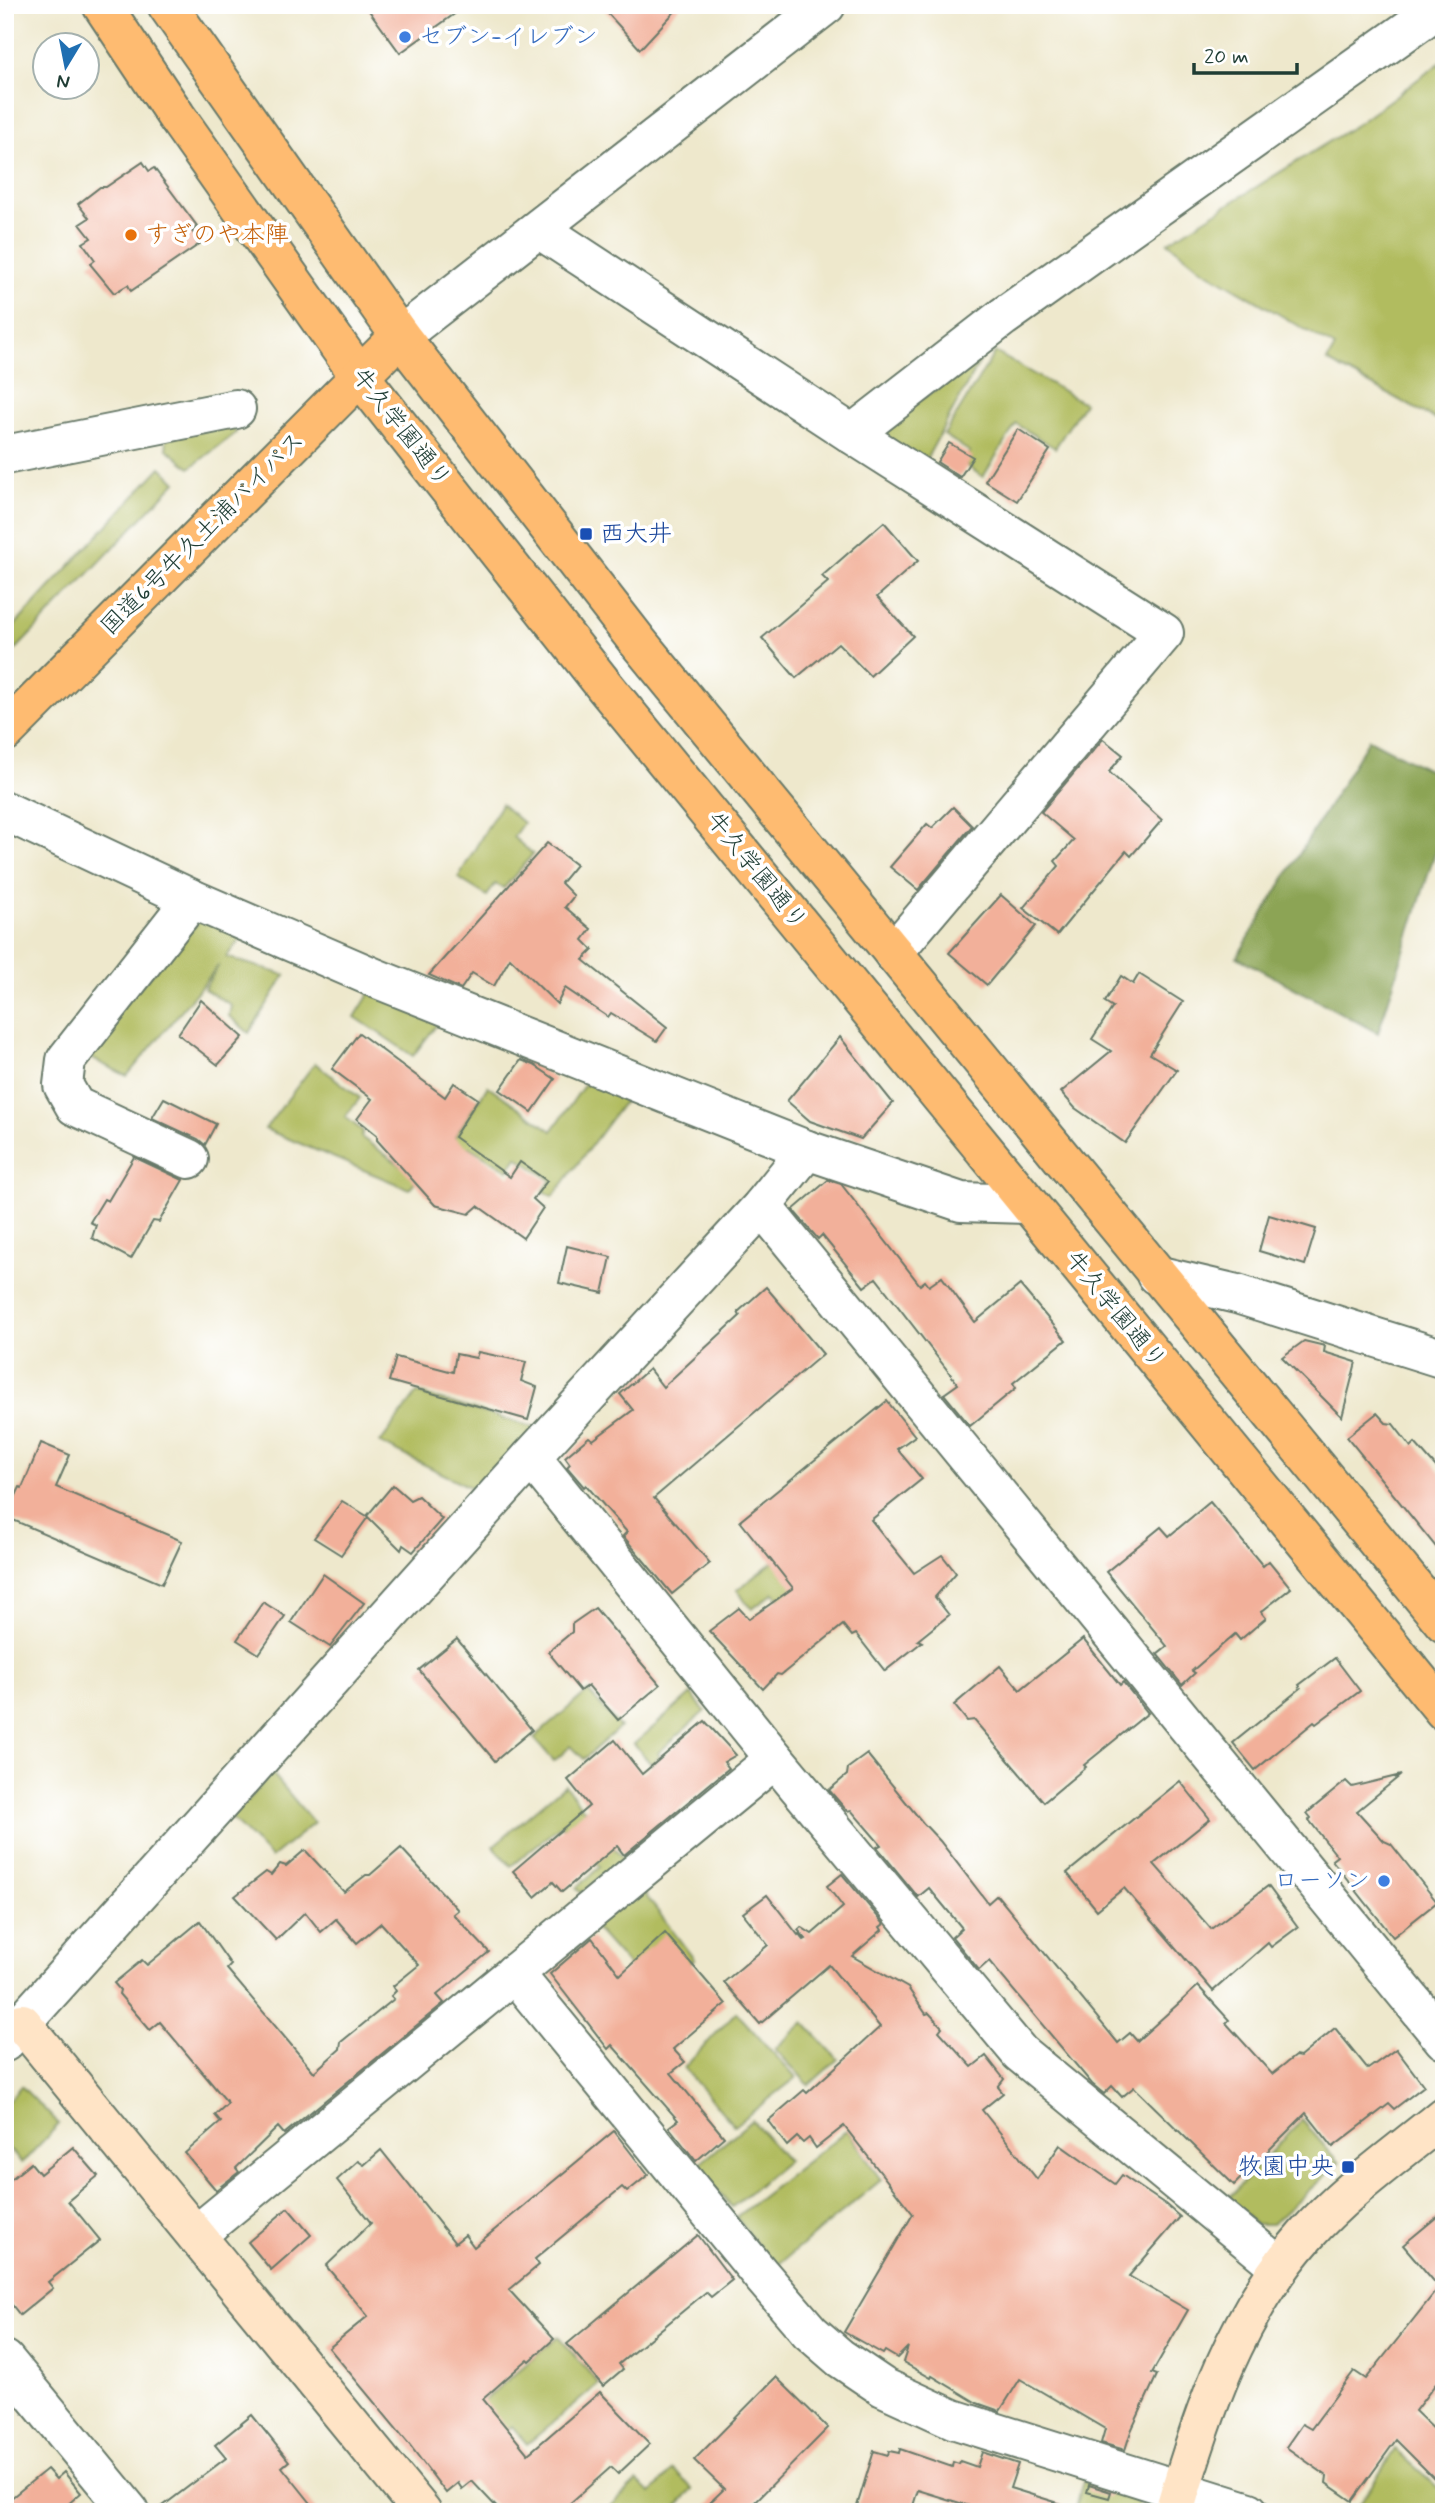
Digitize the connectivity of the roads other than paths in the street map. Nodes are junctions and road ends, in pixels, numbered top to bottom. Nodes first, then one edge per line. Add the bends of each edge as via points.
1 (102, 5) edge
2 (167, 5) edge
3 (826, 5) edge
4 (1443, 5) edge
5 (539, 229) junction
6 (400, 336) junction
7 (359, 375) junction
8 (236, 409) dead end
9 (852, 434) junction
10 (5, 454) edge
11 (5, 732) edge
12 (5, 811) edge
13 (192, 899) junction
14 (893, 953) junction
15 (807, 1150) junction
16 (189, 1159) dead end
17 (1028, 1204) junction
18 (762, 1206) junction
19 (1156, 1275) junction
20 (1440, 1362) edge
21 (531, 1457) junction
22 (1444, 1623) edge
23 (1444, 1711) edge
24 (775, 1759) junction
25 (514, 1973) junction
26 (11, 2033) edge
27 (1444, 2040) edge
28 (1444, 2116) edge
29 (196, 2235) junction
30 (1280, 2267) junction
31 (5, 2360) edge
32 (1177, 2501) edge
33 (130, 2512) edge
34 (422, 2512) edge
35 (1249, 2512) edge

1 - 7 highway, 牛久学園通り
2 - 6 highway
3 - 5 street
4 - 9 street via 1003,317
5 - 6 street
5 - 9 street
6 - 7 highway, 国道6号牛久土浦バイパス
6 - 14 highway via 638,642
7 - 11 highway, 国道6号牛久土浦バイパス
7 - 17 highway, 牛久学園通り via 606,688
8 - 10 street
9 - 14 street via 1164,632
12 - 13 street
13 - 15 street via 375,978
13 - 16 street via 66,1060 63,1085 75,1106
14 - 19 highway
15 - 17 street via 961,1202
15 - 18 street
17 - 23 highway, 牛久学園通り
18 - 21 street
18 - 27 street
19 - 20 street via 1237,1294
19 - 22 highway
21 - 24 street
21 - 26 street
24 - 25 street
24 - 30 street via 1020,2053
25 - 29 street
25 - 32 street via 761,2275 810,2332 840,2358 883,2387 953,2419
26 - 29 street
28 - 30 street via 1344,2199
29 - 34 street
30 - 32 street via 1234,2342
31 - 33 street
32 - 35 street

